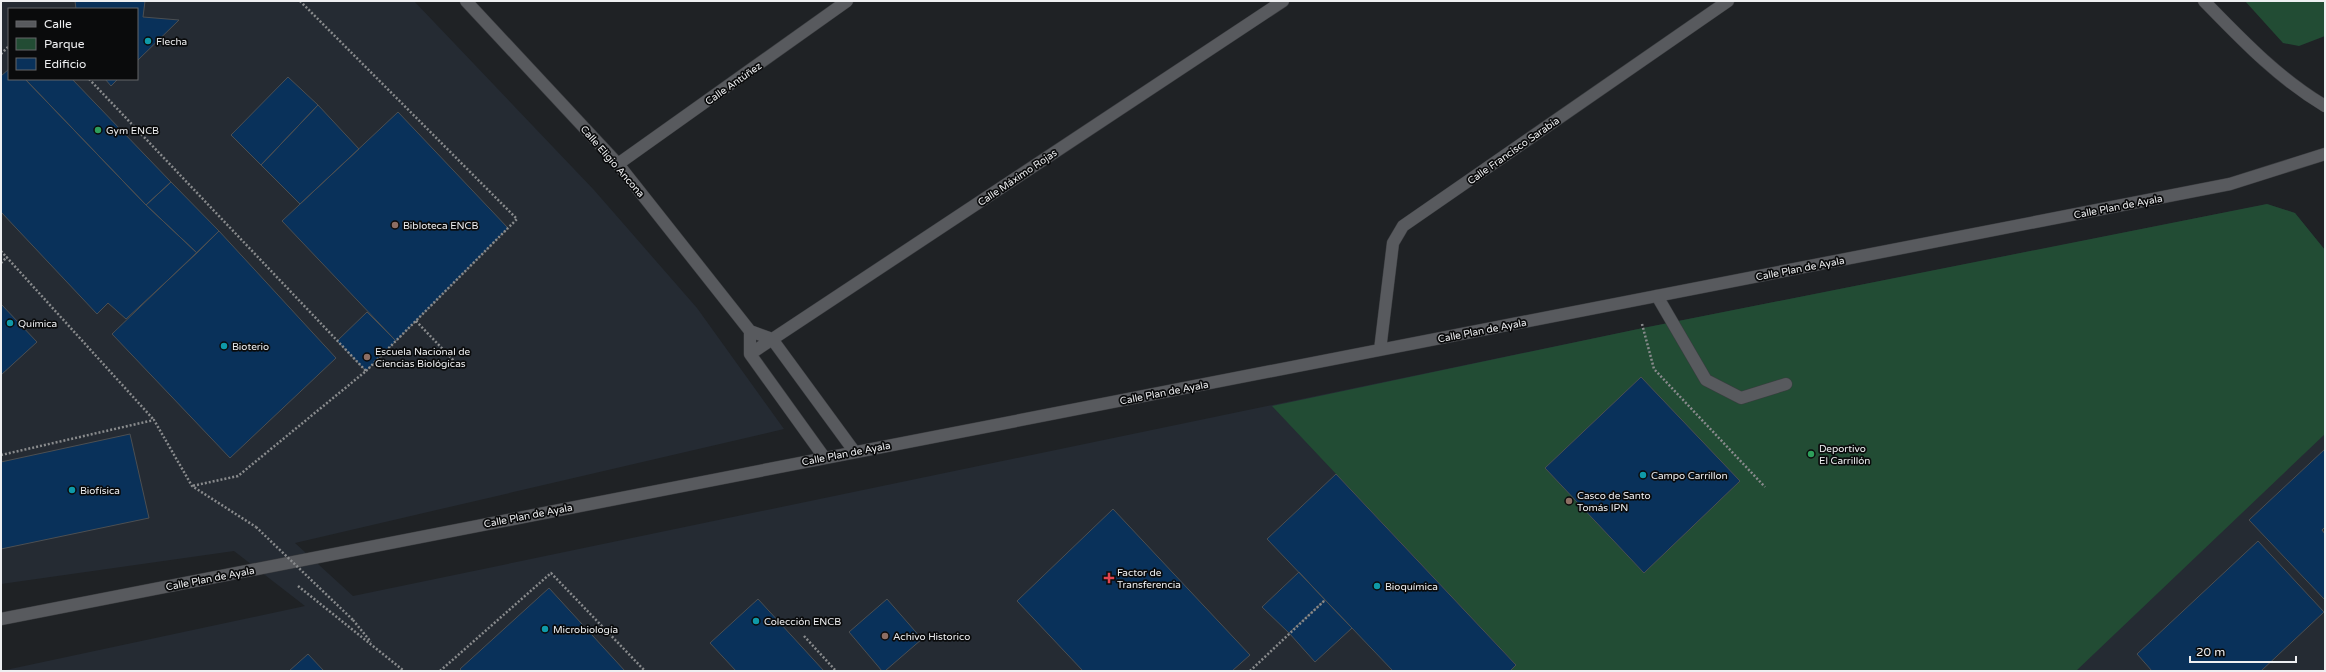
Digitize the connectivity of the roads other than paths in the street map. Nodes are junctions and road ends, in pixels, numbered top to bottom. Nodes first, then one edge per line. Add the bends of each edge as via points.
1 (466, 1) edge
2 (847, 1) edge
3 (1283, 1) edge
4 (1728, 1) edge
5 (2204, 1) edge
6 (2325, 106) edge
7 (2325, 154) edge
8 (618, 164) junction
9 (1657, 296) junction
10 (750, 331) junction
11 (772, 340) junction
12 (1380, 350) junction
13 (750, 354) junction
14 (1786, 384) dead end
15 (854, 451) junction
16 (824, 457) junction
17 (1, 619) edge

1 - 8 street, Calle Eligio Ancona
2 - 8 street, Calle Antúñez
3 - 11 street, Calle Máximo Rojas
4 - 12 street, Calle Francisco Sarabia via 1404,226 1393,243
5 - 6 street via 2262,60 2298,90
7 - 9 street, Calle Plan de Ayala via 2230,184
8 - 10 street, Calle Eligio Ancona
9 - 12 street, Calle Plan de Ayala
9 - 14 street via 1706,380 1741,398
10 - 11 street, Calle Eligio Ancona
10 - 13 street
11 - 13 street, Calle Máximo Rojas
11 - 15 street
12 - 15 street, Calle Plan de Ayala
13 - 16 street
15 - 16 street, Calle Plan de Ayala
16 - 17 street, Calle Plan de Ayala

